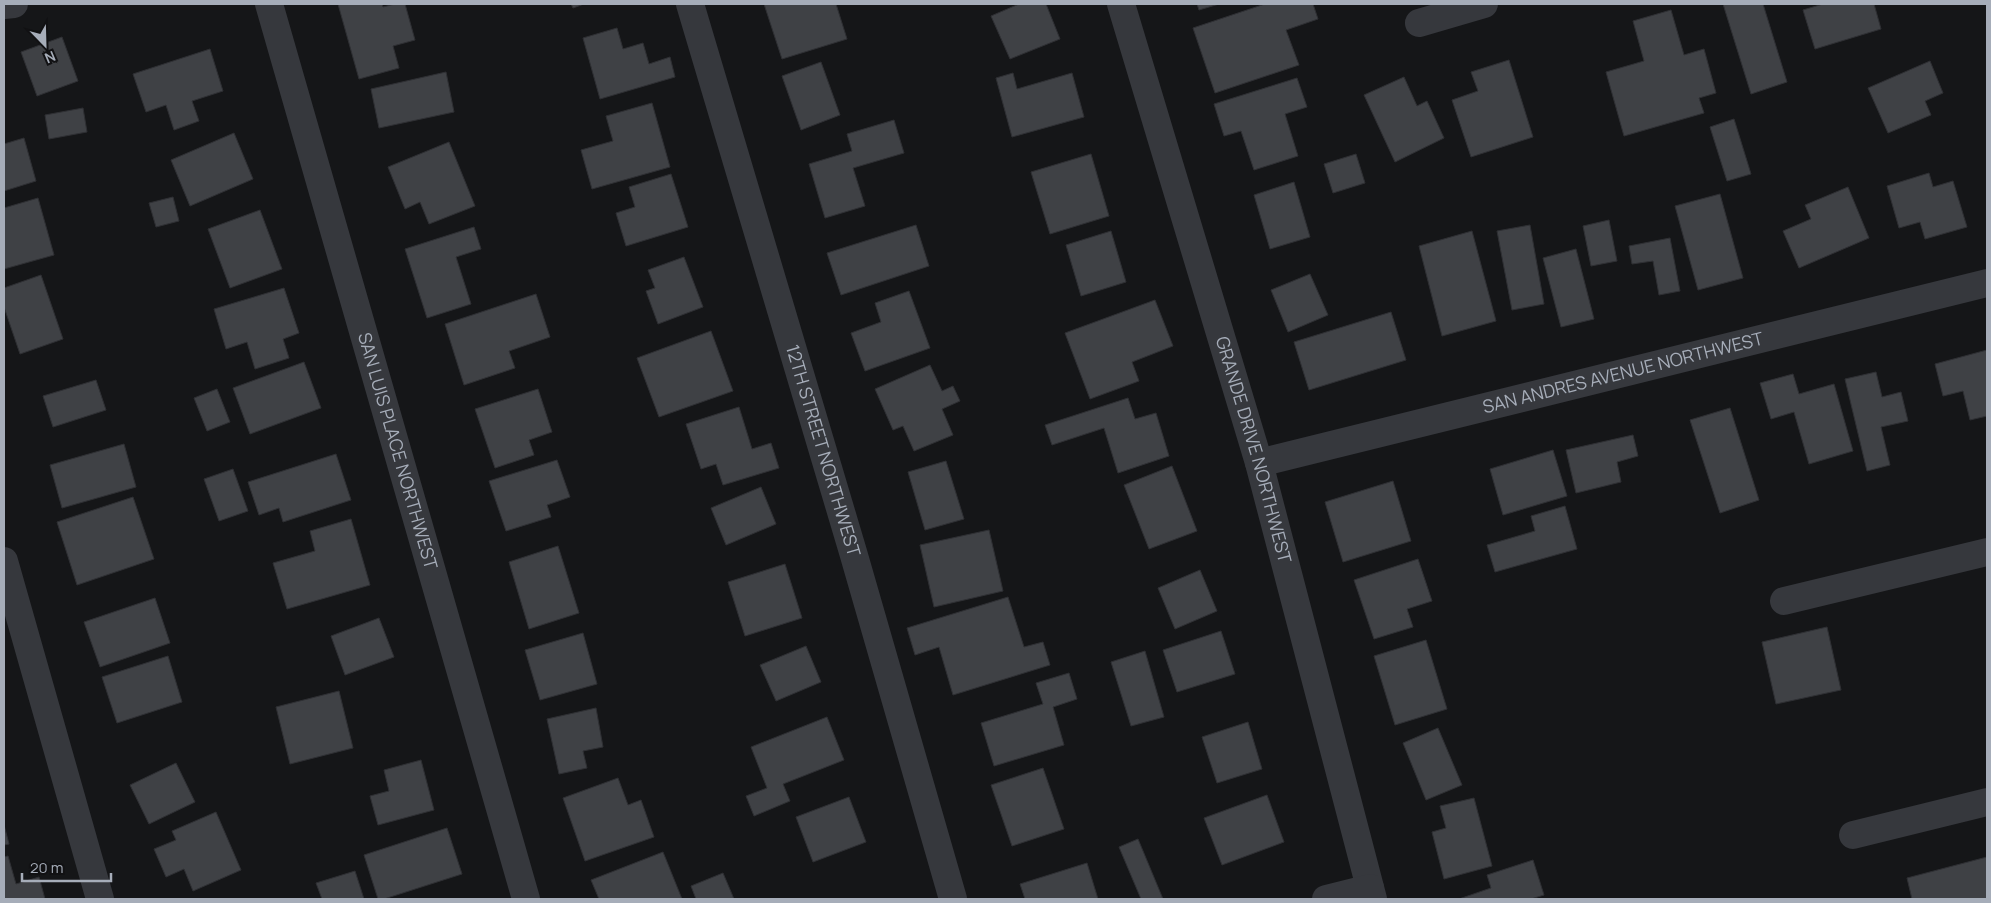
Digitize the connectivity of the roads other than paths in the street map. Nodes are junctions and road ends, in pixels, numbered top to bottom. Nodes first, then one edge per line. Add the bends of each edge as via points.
1 (14, 4) edge
2 (269, 4) edge
3 (690, 4) edge
4 (1121, 4) edge
5 (1484, 4) edge
6 (4, 5) edge
7 (1419, 23) dead end
8 (1987, 283) edge
9 (1259, 464) junction
10 (1987, 552) edge
11 (4, 562) edge
12 (1784, 601) dead end
13 (1987, 802) edge
14 (1853, 835) dead end
15 (1371, 894) edge
16 (100, 899) edge
17 (526, 899) edge
18 (953, 899) edge
19 (1326, 899) edge

1 - 6 street
2 - 17 street, SAN LUIS PLACE NORTHWEST
3 - 18 street, 12TH STREET NORTHWEST via 854,552
4 - 9 street, GRANDE DRIVE NORTHWEST
5 - 7 street
8 - 9 street, SAN ANDRES AVENUE NORTHWEST
9 - 15 street, GRANDE DRIVE NORTHWEST
10 - 12 street
11 - 16 street
13 - 14 street
15 - 19 street

